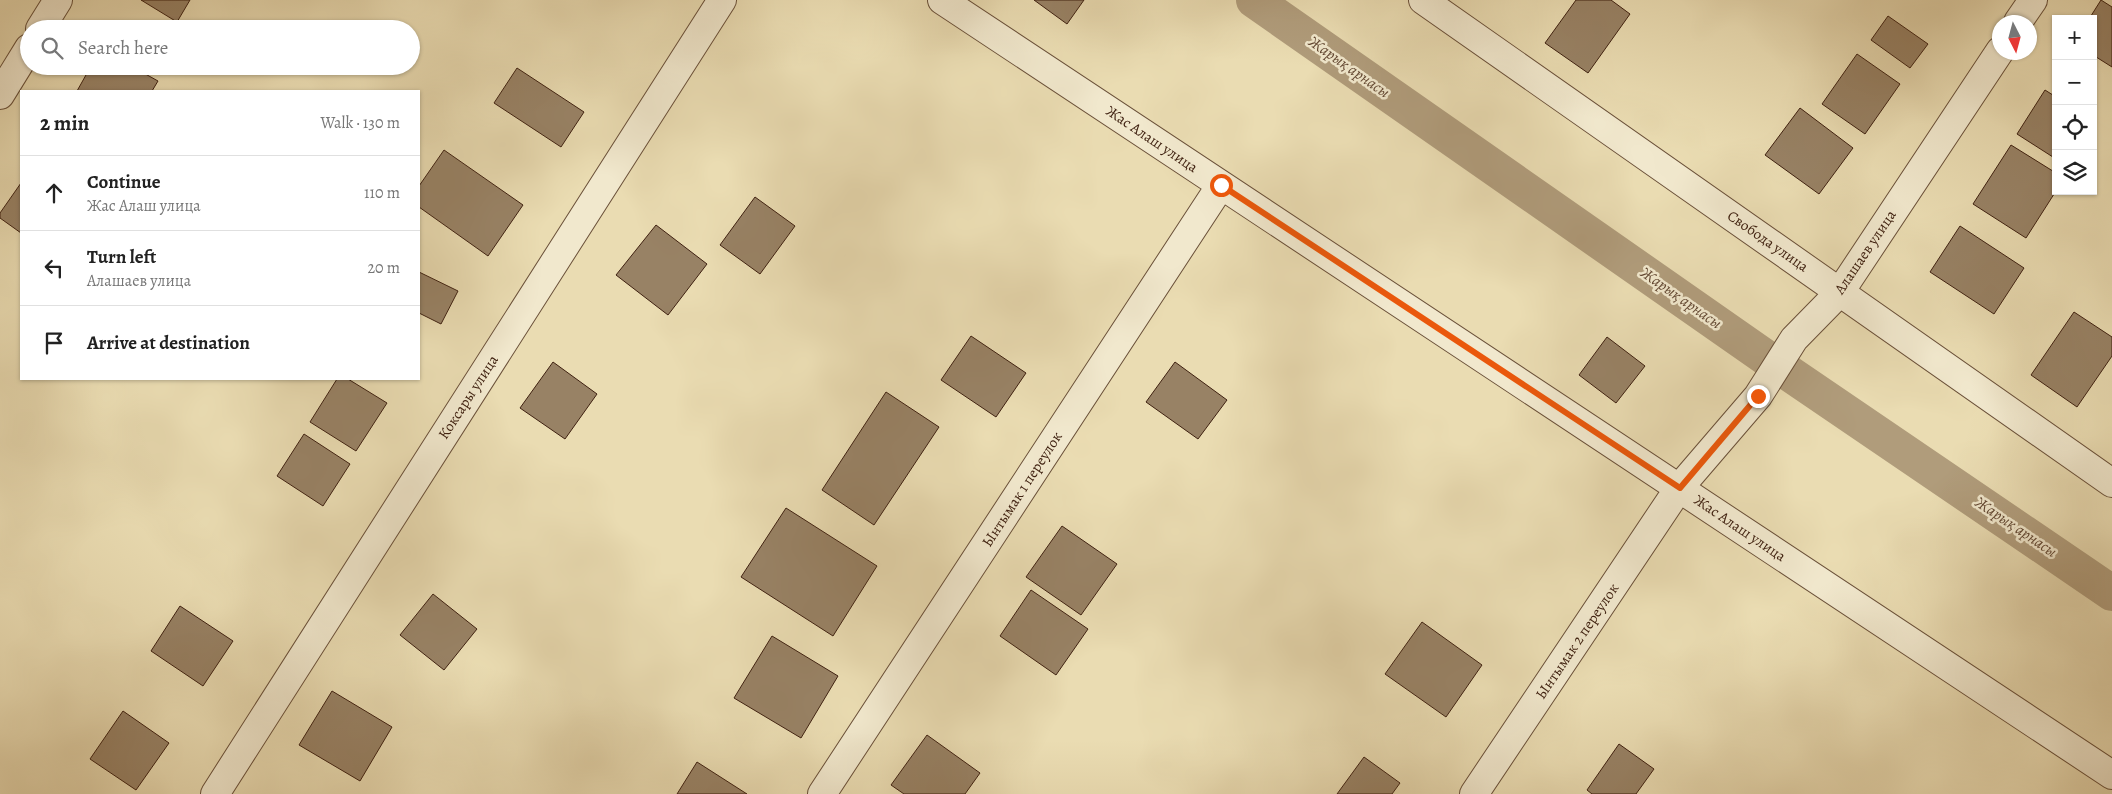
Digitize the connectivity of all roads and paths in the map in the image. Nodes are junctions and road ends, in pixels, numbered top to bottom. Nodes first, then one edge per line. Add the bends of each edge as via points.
1 (58, 0) edge
2 (722, 0) edge
3 (942, 0) edge
4 (1423, 0) edge
5 (2033, 0) edge
6 (2023, 15) edge
7 (46, 20) edge
8 (1994, 60) edge
9 (20, 63) edge
10 (0, 96) edge
11 (1221, 185) junction
12 (1840, 292) junction
13 (2112, 483) edge
14 (1680, 488) junction
15 (2112, 775) edge
16 (214, 794) edge
17 (822, 794) edge
18 (1474, 794) edge

1 - 7 street
2 - 16 street, Коксары улица
3 - 11 street, Жас Алаш улица
4 - 12 street, Свобода улица
5 - 6 street
8 - 12 street, Алашаев улица
9 - 10 street
11 - 14 street, Жас Алаш улица
11 - 17 street, Ынтымак 1 переулок
12 - 13 street, Свобода улица
12 - 14 street, Алашаев улица via 1794,339 1758,396
14 - 15 street, Жас Алаш улица
14 - 18 street, Ынтымак 2 переулок

